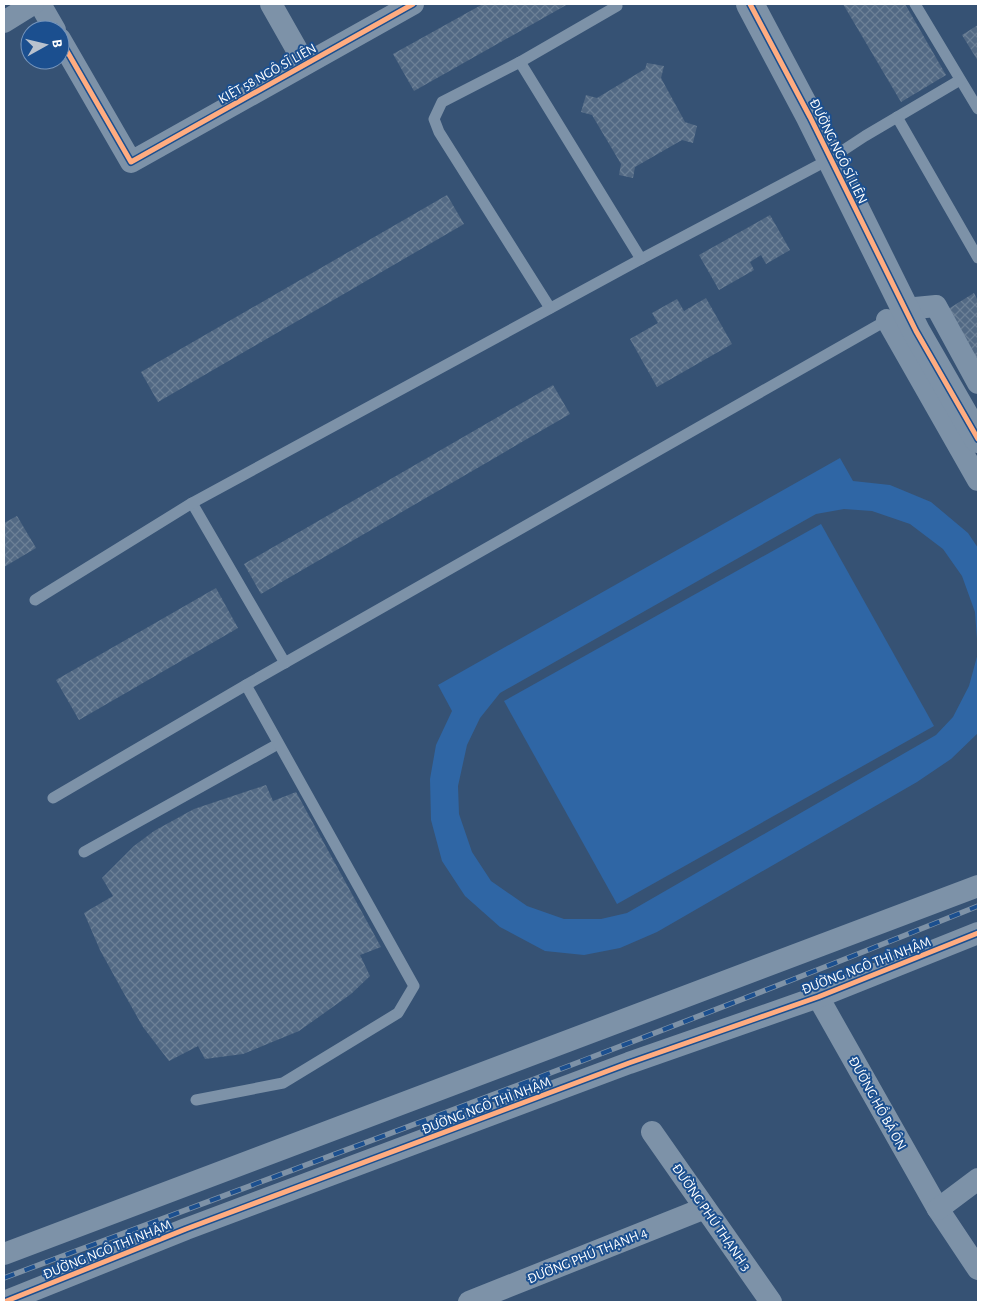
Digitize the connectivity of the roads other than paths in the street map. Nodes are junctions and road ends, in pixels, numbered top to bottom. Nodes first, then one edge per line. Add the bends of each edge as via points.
1 (33, 4) edge
2 (40, 4) edge
3 (271, 4) edge
4 (414, 4) edge
5 (750, 4) edge
6 (916, 4) edge
7 (617, 6) dead end
8 (49, 20) edge
9 (4, 22) edge
10 (70, 56) edge
11 (520, 62) junction
12 (305, 64) junction
13 (960, 80) junction
14 (978, 110) edge
15 (897, 117) junction
16 (830, 159) junction
17 (978, 258) edge
18 (641, 259) junction
19 (550, 308) junction
20 (903, 320) junction
21 (978, 383) edge
22 (978, 439) edge
23 (978, 480) edge
24 (192, 503) junction
25 (36, 600) dead end
26 (285, 664) junction
27 (246, 686) junction
28 (278, 744) junction
29 (53, 798) dead end
30 (84, 852) dead end
31 (978, 886) edge
32 (978, 933) edge
33 (818, 997) junction
34 (196, 1100) dead end
35 (652, 1132) dead end
36 (978, 1179) edge
37 (705, 1208) junction
38 (938, 1209) junction
39 (4, 1254) edge
40 (978, 1269) edge
41 (4, 1302) edge
42 (469, 1302) edge
43 (771, 1302) edge

1 - 9 street
2 - 8 street
3 - 12 street
4 - 12 street, KIỆT 58 NGÔ SĨ LIÊN
5 - 16 street, ĐƯỜNG NGÔ SĨ LIÊN
6 - 13 lane
7 - 11 lane
10 - 12 street, KIỆT 58 NGÔ SĨ LIÊN via 131,162
11 - 18 lane
11 - 19 lane via 442,102 434,119
13 - 14 lane
13 - 15 lane
15 - 16 lane
15 - 17 lane
16 - 18 lane
16 - 20 street, ĐƯỜNG NGÔ SĨ LIÊN
18 - 19 lane
19 - 24 lane
20 - 21 street via 936,306
20 - 22 street, ĐƯỜNG NGÔ SĨ LIÊN
20 - 23 street
20 - 26 lane
24 - 25 lane
24 - 26 lane
26 - 27 lane
27 - 28 lane
27 - 29 lane
28 - 30 lane
28 - 34 lane via 414,986 398,1014 283,1083
31 - 39 street
32 - 33 street, ĐƯỜNG NGÔ THÌ NHẬM
33 - 38 street, ĐƯỜNG HỒ BÁ ÔN
33 - 41 street, ĐƯỜNG NGÔ THÌ NHẬM via 629,1063 232,1212
35 - 37 street, ĐƯỜNG PHÚ THẠNH 3
36 - 38 street
37 - 42 street, ĐƯỜNG PHÚ THẠNH 4
37 - 43 street, ĐƯỜNG PHÚ THẠNH 3
38 - 40 street, ĐƯỜNG HỒ BÁ ÔN

